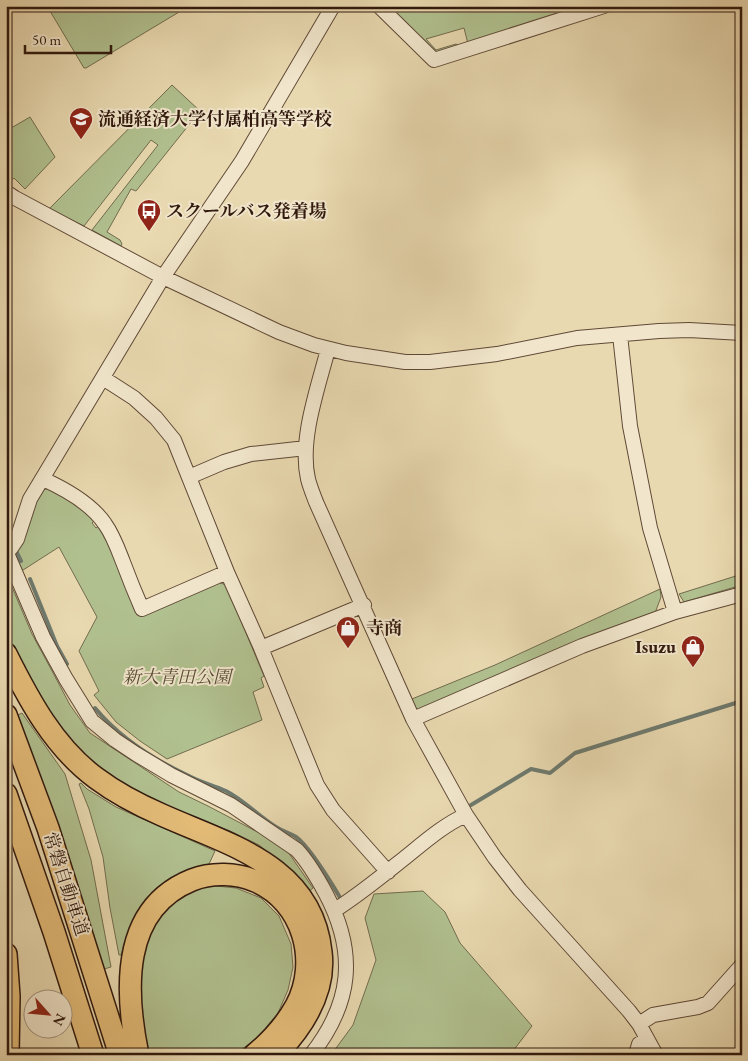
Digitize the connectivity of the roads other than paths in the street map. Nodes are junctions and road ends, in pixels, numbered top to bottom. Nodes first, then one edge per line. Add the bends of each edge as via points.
1 (333, 6) edge
2 (379, 6) edge
3 (604, 6) edge
4 (6, 192) edge
5 (164, 277) junction
6 (742, 333) edge
7 (620, 335) junction
8 (328, 349) junction
9 (103, 378) junction
10 (306, 448) junction
11 (190, 477) junction
12 (43, 479) junction
13 (6, 551) edge
14 (227, 572) junction
15 (742, 594) edge
16 (364, 605) junction
17 (675, 612) junction
18 (261, 648) junction
19 (6, 654) edge
20 (6, 715) edge
21 (413, 719) junction
22 (6, 794) edge
23 (466, 815) junction
24 (388, 872) junction
25 (334, 910) junction
26 (6, 954) edge
27 (742, 965) edge
28 (639, 1024) junction
29 (647, 1039) junction
30 (8, 1055) edge
31 (93, 1055) edge
32 (120, 1055) edge
33 (138, 1055) edge
34 (254, 1055) edge
35 (276, 1055) edge
36 (311, 1055) edge
37 (636, 1055) edge
38 (656, 1055) edge

1 - 5 street via 242,161
2 - 3 street via 434,60
4 - 5 street
5 - 8 street via 279,332
5 - 9 street
6 - 7 street via 688,330
7 - 8 street via 576,338 496,354 430,362 405,362
7 - 17 street via 630,426 650,528
8 - 10 street
9 - 11 street via 134,398 156,418 174,440
9 - 12 street
10 - 11 street via 251,454
10 - 16 street via 312,491
11 - 14 street
12 - 13 street via 30,499 17,539
12 - 14 street via 78,499 105,524 142,608
13 - 25 street via 44,637 92,721 136,754 232,805 297,850 306,859
14 - 18 street
15 - 17 street
16 - 18 street
16 - 21 street
17 - 21 street via 582,646
18 - 24 street via 317,785 333,810
19 - 35 highway via 28,698 50,731 94,777 138,804 246,851 275,870 302,897 320,941 321,977 304,1021
20 - 32 highway, 常磐自動車道 via 48,828
21 - 23 street
22 - 31 highway, 常磐自動車道
23 - 24 street via 430,838
23 - 28 street via 520,890
24 - 25 street
25 - 36 street via 345,946 342,997 334,1021
26 - 30 highway
27 - 28 street via 708,1002 698,1007 653,1015
28 - 29 street
29 - 37 street via 639,1044
29 - 38 street
33 - 34 highway via 130,982 134,948 146,920 174,889 198,878 228,874 255,880 278,895 295,914 306,946 304,980 296,1005 282,1028

